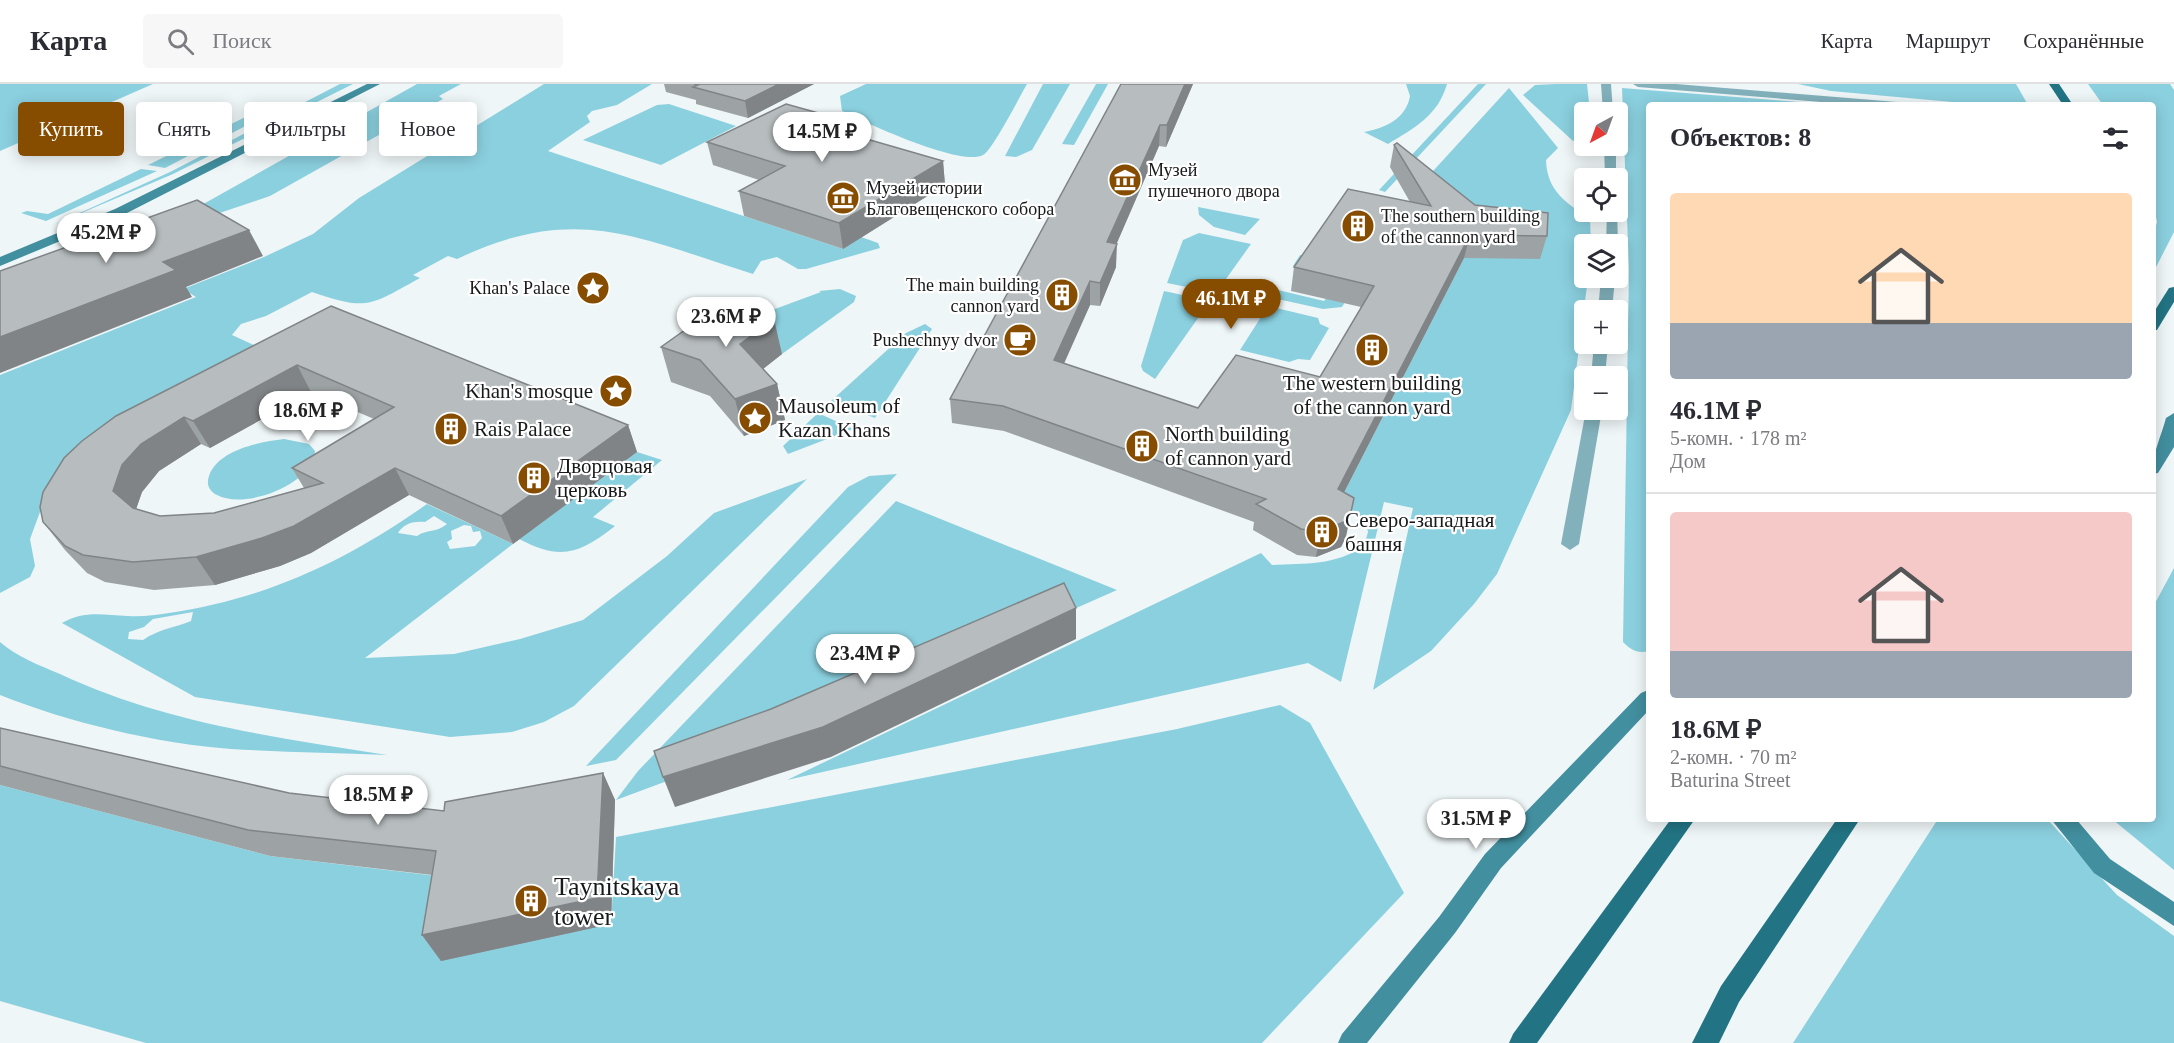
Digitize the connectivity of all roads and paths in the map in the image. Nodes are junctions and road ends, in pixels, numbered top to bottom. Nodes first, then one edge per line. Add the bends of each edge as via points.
1 (375, 84) edge
2 (1606, 84) edge
3 (1638, 84) edge
4 (2054, 84) edge
5 (1607, 102) edge
6 (1860, 102) edge
7 (2066, 102) edge
8 (0, 262) edge
9 (2174, 291) edge
10 (2156, 320) edge
11 (2174, 418) edge
12 (1592, 420) edge
13 (2156, 463) edge
14 (1570, 544) dead end
15 (1646, 700) edge
16 (1682, 822) edge
17 (1847, 822) edge
18 (2065, 822) edge
19 (2174, 915) edge
20 (1351, 1043) edge
21 (1522, 1043) edge
22 (1705, 1043) edge

1 - 8 main road via 119,212
2 - 5 street
3 - 6 street
4 - 7 main road
9 - 10 main road
11 - 13 main road via 2166,447
12 - 14 street
15 - 20 main road via 1493,861 1447,925
16 - 21 main road
17 - 22 main road via 1730,994
18 - 19 main road via 2102,866

